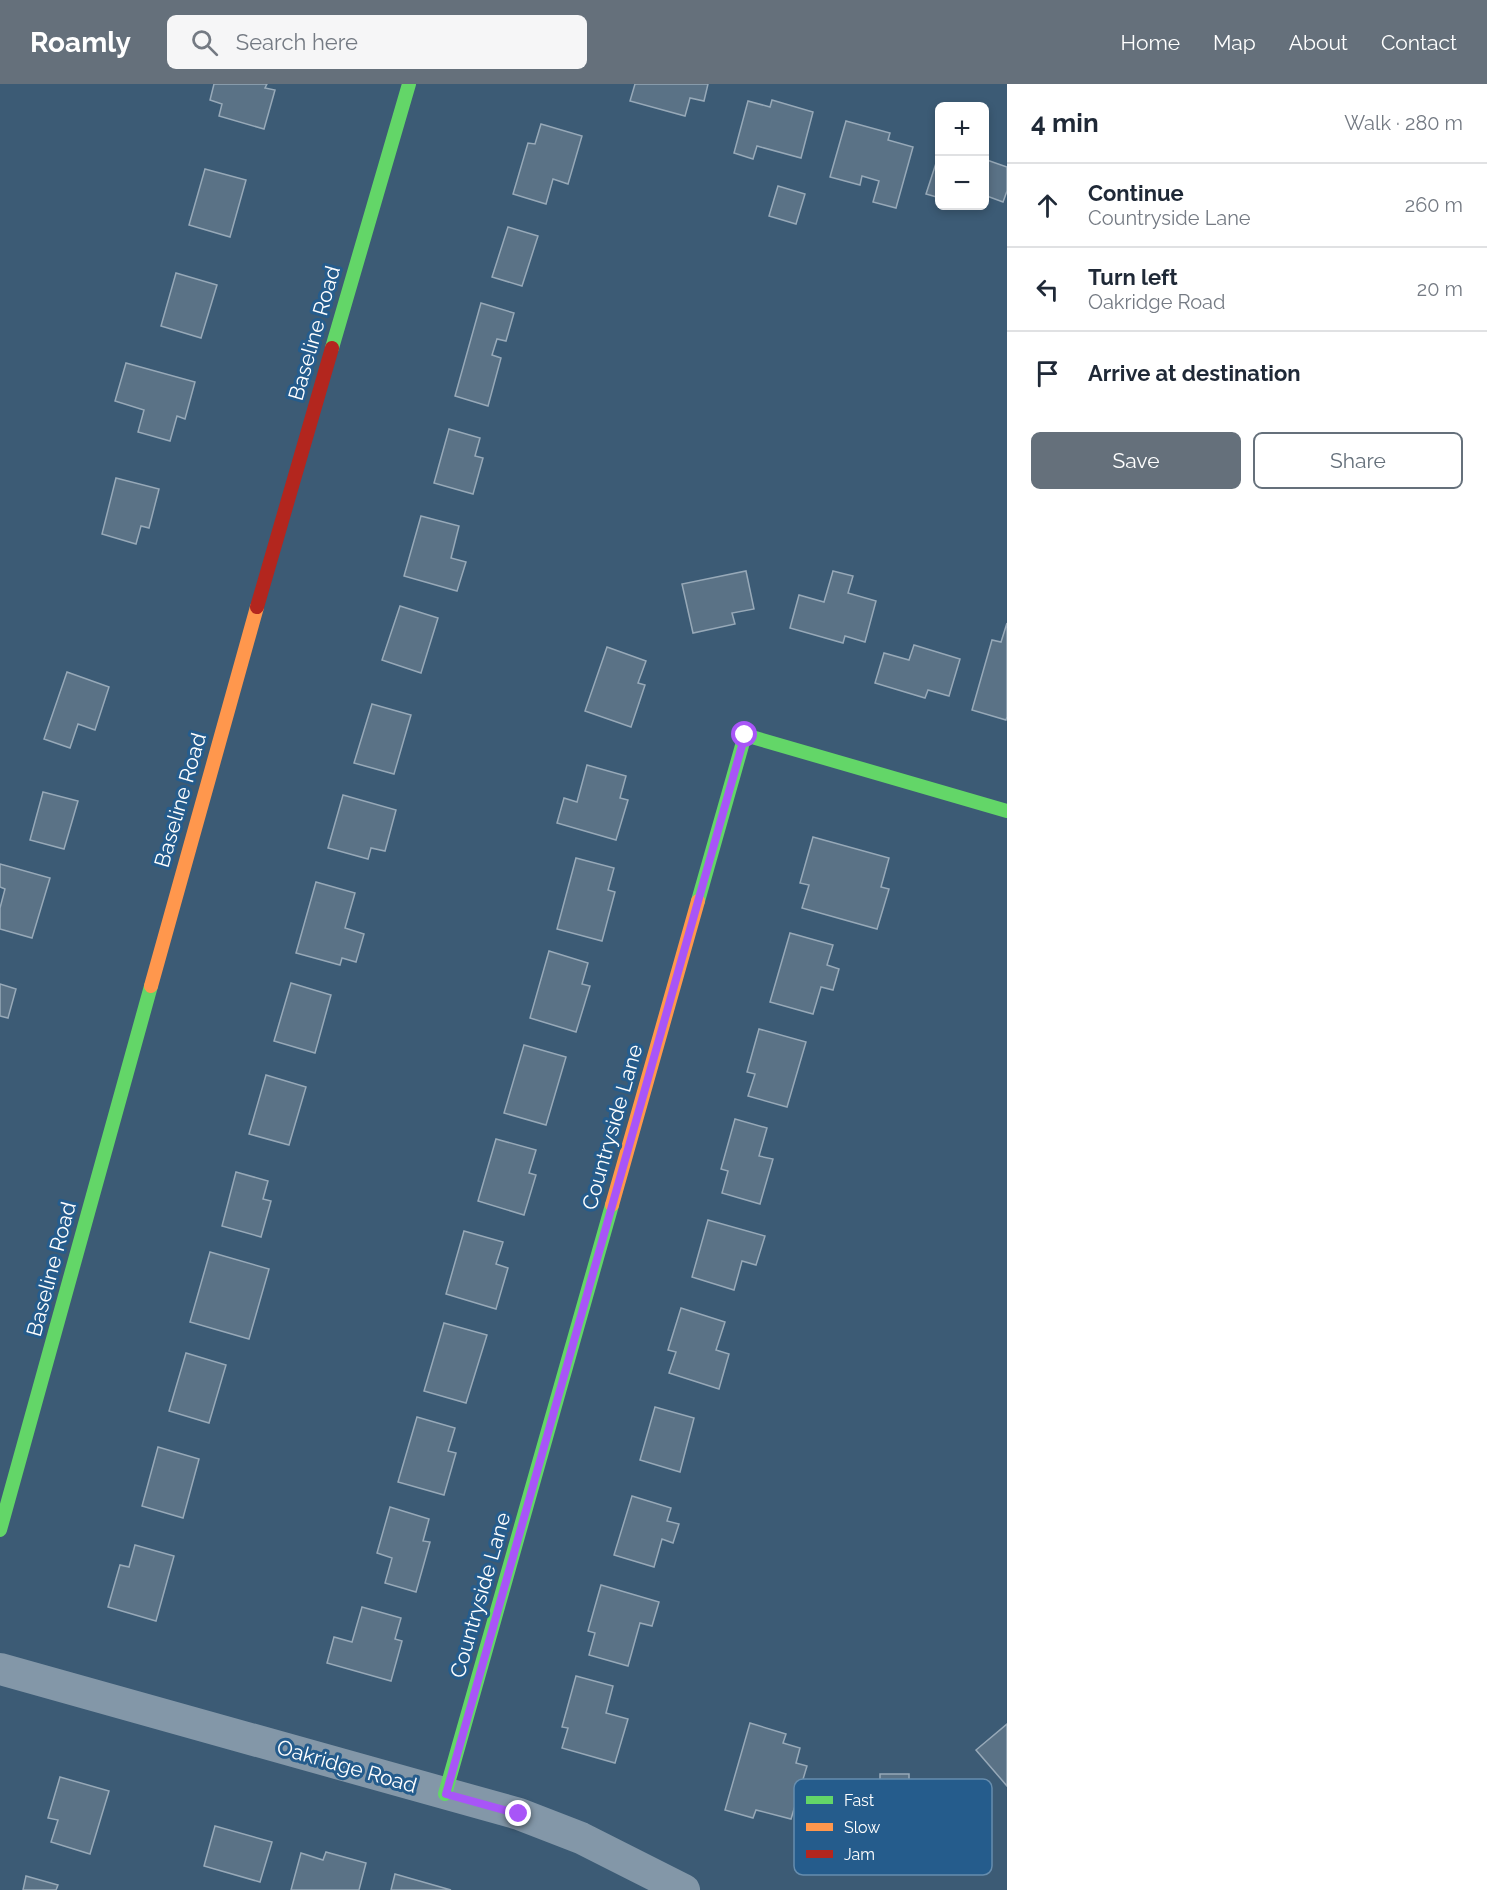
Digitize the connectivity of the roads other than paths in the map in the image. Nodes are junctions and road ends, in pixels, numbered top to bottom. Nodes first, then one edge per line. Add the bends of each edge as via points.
1 (409, 84) edge
2 (1007, 811) edge
3 (6, 1483) edge
4 (0, 1530) edge
5 (0, 1669) edge
6 (446, 1794) junction
7 (684, 1890) edge

1 - 3 street, Baseline Road
2 - 6 street, Countryside Lane via 745,735
3 - 4 street, Baseline Road
5 - 6 street, Oakridge Road
6 - 7 street, Oakridge Road via 519,1814 581,1838

